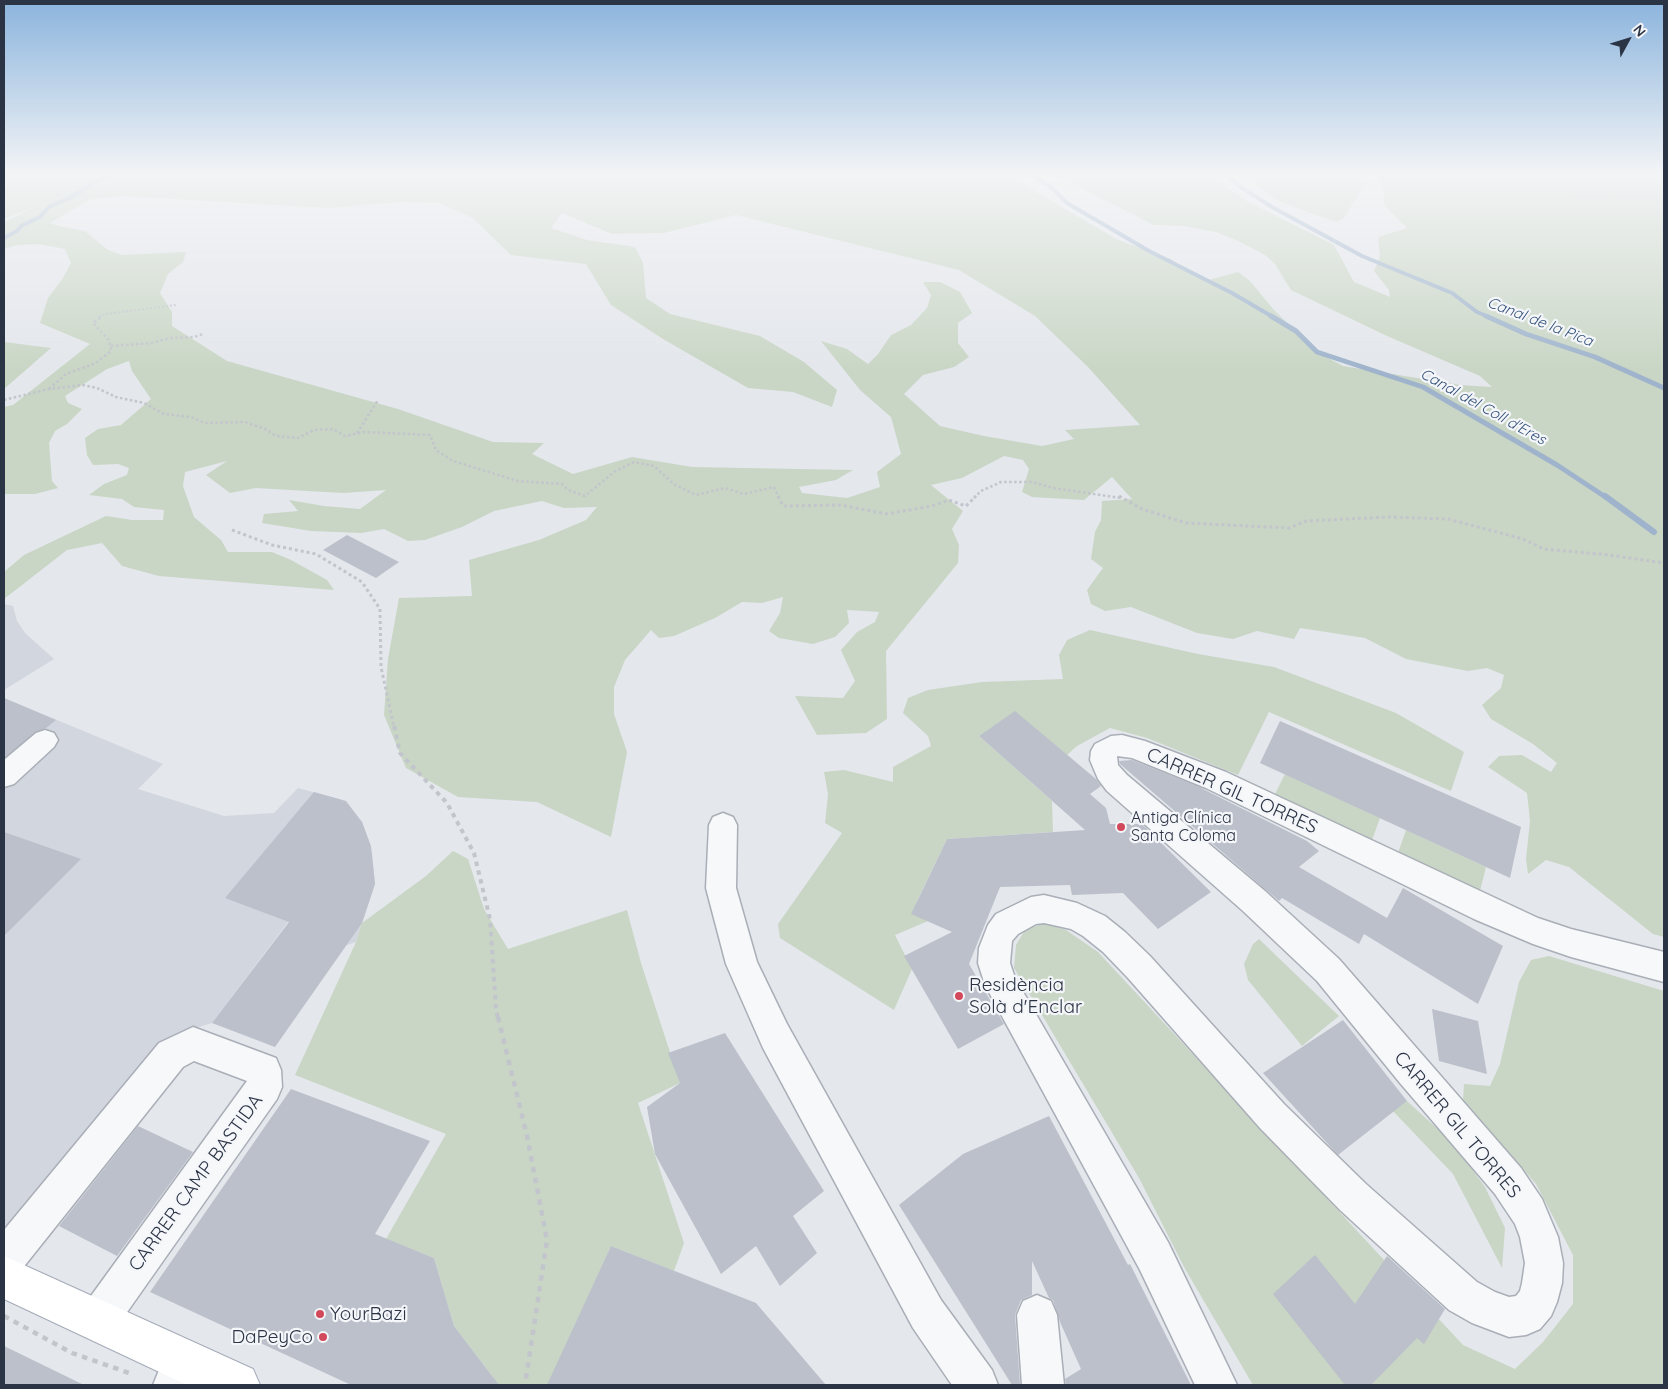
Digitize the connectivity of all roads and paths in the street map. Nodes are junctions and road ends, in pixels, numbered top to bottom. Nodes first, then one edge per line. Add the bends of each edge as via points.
1 (176, 305) dead end
2 (203, 334) dead end
3 (111, 346) junction
4 (49, 389) junction
5 (4, 400) edge
6 (378, 400) dead end
7 (357, 434) junction
8 (232, 530) dead end
9 (1664, 563) edge
10 (45, 740) dead end
11 (4, 776) edge
12 (723, 825) dead end
13 (1664, 967) edge
14 (4, 1260) edge
15 (4, 1277) edge
16 (1037, 1315) dead end
17 (4, 1316) edge
18 (97, 1321) junction
19 (166, 1375) edge
20 (237, 1385) edge
21 (525, 1385) edge
22 (977, 1385) edge
23 (1043, 1385) edge
24 (1216, 1385) edge

1 - 3 path via 106,314 96,319 94,323
2 - 3 path
3 - 4 path via 111,351 103,358 66,374
4 - 5 path
4 - 7 path via 82,385 98,388 116,397 144,402 164,414 186,416 205,423 245,422 276,436 298,438 314,430 333,428 345,436
6 - 7 path
7 - 9 path via 430,435 436,450 453,461 518,481 562,484 568,490 585,496 614,472 634,462 654,466 675,485 696,495 725,488 744,494 774,486 782,506 840,505 888,514 949,500 966,506 981,491 1001,482 1032,482 1053,488 1118,496 1186,523 1289,528 1306,522 1388,517 1448,519 1523,539 1544,549
8 - 21 path via 272,545 316,554 362,582 380,609 381,667 400,753 447,803 474,853 490,919 496,1009 527,1136 547,1240
10 - 11 street
12 - 22 street via 721,888 742,964 775,1036 927,1314
13 - 24 street, CARRER GIL TORRES via 1533,930 1216,780 1136,748 1111,746 1104,751 1107,771 1117,783 1254,900 1328,970 1508,1180 1529,1212 1539,1237 1544,1263 1537,1302 1526,1315 1509,1317 1463,1296 1353,1198 1285,1129 1114,942 1077,917 1044,909 1031,911 1007,924 999,935 994,963 1001,985 1154,1256
14 - 18 street, CARRER CAMP BASTIDA via 171,1055 193,1044 264,1070 265,1087
15 - 18 main road
16 - 23 street
17 - 19 path via 72,1353
18 - 19 main road
19 - 20 main road

